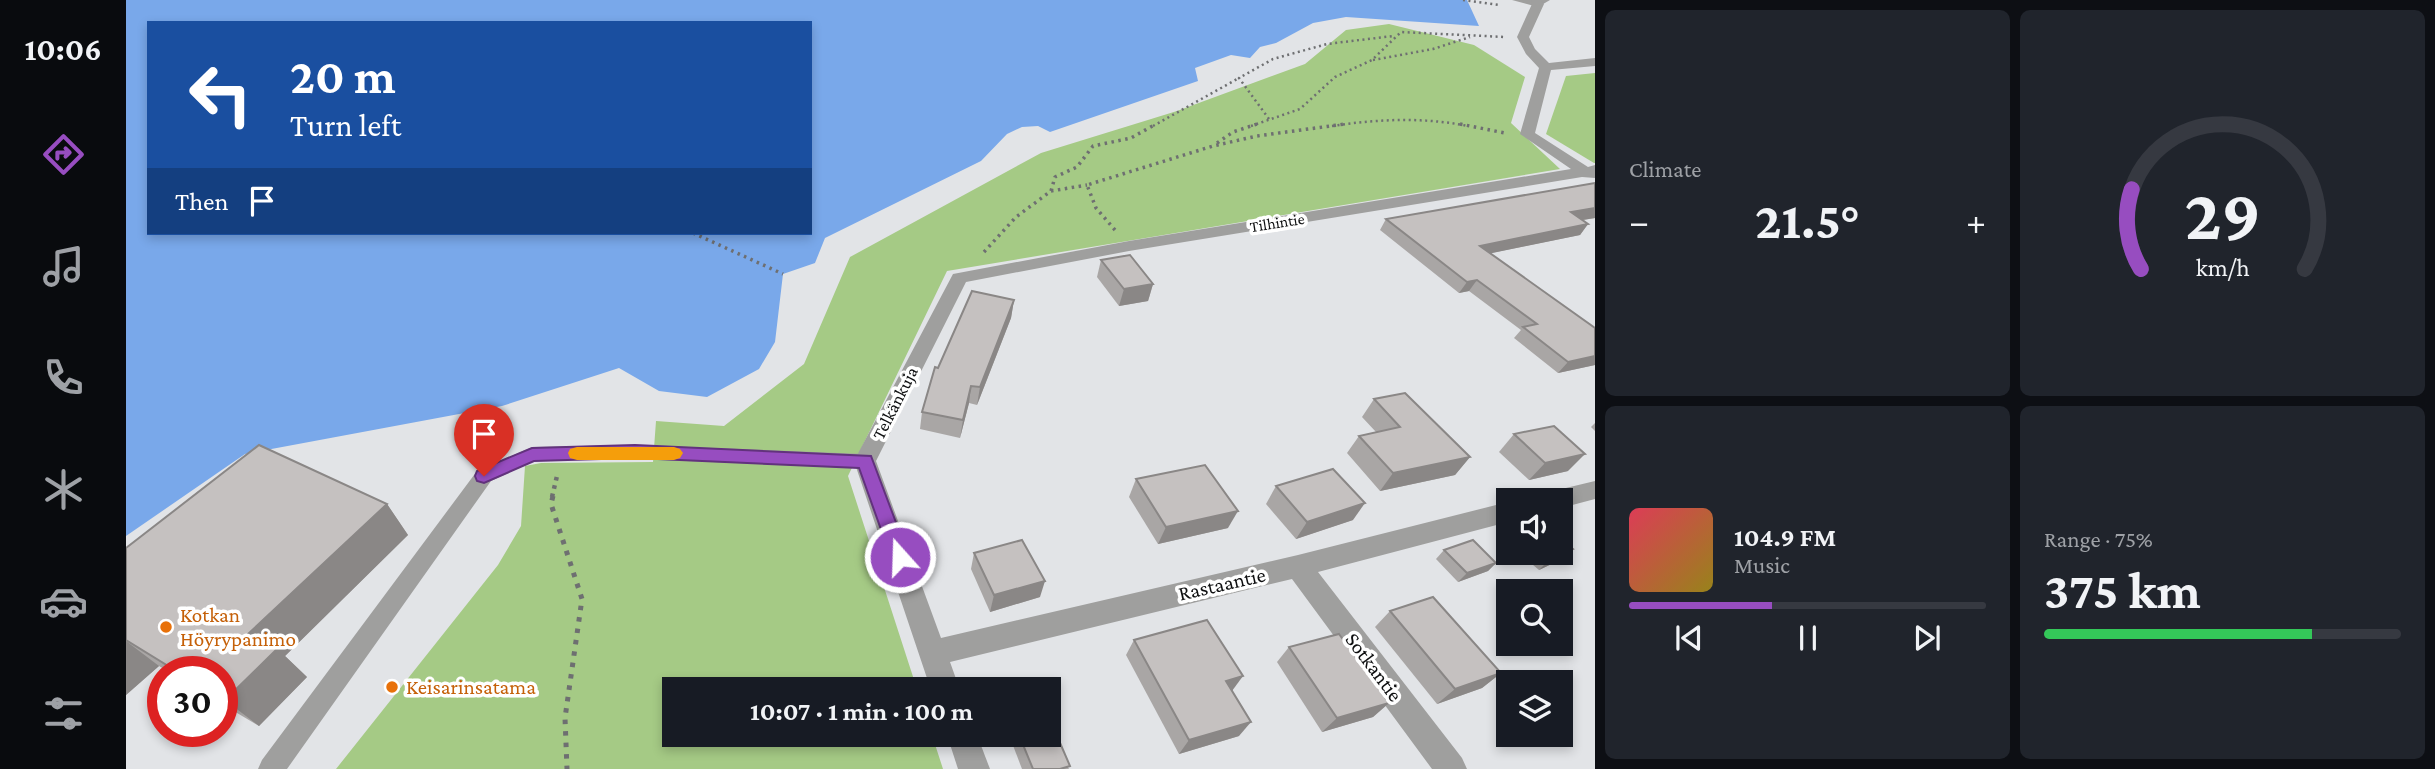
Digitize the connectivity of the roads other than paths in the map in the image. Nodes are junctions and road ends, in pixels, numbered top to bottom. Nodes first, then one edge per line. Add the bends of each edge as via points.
1 (1517, 0) edge
2 (1540, 1) edge
3 (1595, 62) edge
4 (1546, 67) junction
5 (1592, 173) edge
6 (960, 278) joint
7 (865, 461) junction
8 (1595, 490) edge
9 (1573, 495) edge
10 (1496, 515) edge
11 (1298, 566) junction
12 (934, 653) junction
13 (942, 677) edge
14 (966, 747) edge
15 (271, 769) edge
16 (974, 769) edge
17 (1451, 769) edge

1 - 2 lane
2 - 4 street via 1523,37
3 - 4 street
4 - 5 street via 1527,134
5 - 6 street, Tilhintie via 1129,246
6 - 7 street, Telkänkuja
7 - 12 street, Telkänkuja
7 - 15 lane via 635,452 532,454 484,476
8 - 9 street
10 - 11 street, Rastaantie
11 - 12 street, Rastaantie
11 - 17 street, Sotkantie
12 - 13 street, Telkänkuja
14 - 16 street

